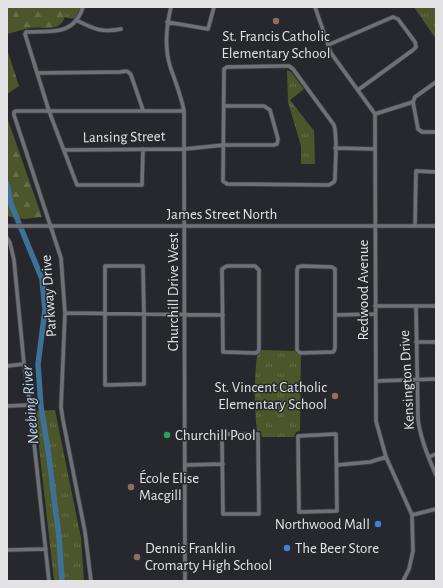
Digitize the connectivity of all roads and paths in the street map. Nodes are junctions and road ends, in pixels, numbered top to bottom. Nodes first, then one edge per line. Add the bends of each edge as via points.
1 (83, 7) edge
2 (171, 7) edge
3 (214, 7) edge
4 (316, 7) edge
5 (78, 21) junction
6 (167, 22) junction
7 (121, 29) dead end
8 (328, 45) junction
9 (38, 73) junction
10 (436, 82) edge
11 (358, 90) junction
12 (413, 102) junction
13 (224, 106) junction
14 (143, 110) junction
15 (184, 110) junction
16 (49, 111) junction
17 (375, 114) junction
18 (436, 132) edge
19 (224, 145) junction
20 (335, 148) junction
21 (143, 149) junction
22 (184, 149) junction
23 (375, 149) junction
24 (64, 150) junction
25 (436, 172) edge
26 (184, 225) junction
27 (7, 226) edge
28 (50, 226) junction
29 (375, 226) junction
30 (415, 226) junction
31 (436, 226) edge
32 (7, 238) edge
33 (375, 306) junction
34 (416, 306) junction
35 (436, 306) edge
36 (65, 313) junction
37 (105, 314) junction
38 (185, 314) junction
39 (375, 314) junction
40 (144, 315) junction
41 (222, 315) junction
42 (335, 315) junction
43 (416, 342) junction
44 (436, 342) edge
45 (24, 364) junction
46 (7, 366) edge
47 (416, 379) junction
48 (436, 379) edge
49 (376, 381) junction
50 (30, 405) junction
51 (7, 406) edge
52 (436, 454) edge
53 (386, 457) junction
54 (428, 458) junction
55 (223, 464) junction
56 (185, 465) junction
57 (337, 465) junction
58 (436, 475) edge
59 (436, 510) edge
60 (412, 515) junction
61 (7, 550) edge
62 (46, 550) junction
63 (48, 581) edge
64 (91, 581) edge
65 (185, 581) edge
66 (402, 581) edge

1 - 5 street
2 - 6 street, Churchill Drive West
3 - 6 street via 208,29
4 - 8 street
5 - 7 street via 97,30
5 - 9 street via 58,31 25,33
6 - 15 street, Churchill Drive West via 167,51
8 - 11 street
8 - 11 street via 393,17 398,19 415,42 416,47 413,50
9 - 14 street via 130,72
9 - 16 street
10 - 12 street via 415,97
11 - 17 street
12 - 17 street
12 - 18 street via 418,129 422,132
13 - 19 street
13 - 19 street, Lansing Street via 267,107 278,141 274,145
13 - 20 street via 223,73 226,68 291,67 334,125
14 - 15 street, Parkway Drive
14 - 16 street, Parkway Drive
15 - 22 street, Churchill Drive West
16 - 24 street
16 - 28 street, Parkway Drive via 16,111 14,114
17 - 23 street, Redwood Avenue
19 - 20 street via 224,181 229,185 331,184 335,179
19 - 22 street, Lansing Street
20 - 23 street
21 - 22 street, Lansing Street
21 - 24 street, Lansing Street
21 - 24 street via 142,185 77,185
22 - 26 street, Churchill Drive West
23 - 29 street, Redwood Avenue
25 - 30 street via 416,172
26 - 28 street, James Street North
26 - 29 street, James Street North
26 - 38 street, Churchill Drive West
27 - 28 street, James Street North
28 - 36 street, Parkway Drive via 61,258
29 - 30 street, James Street North
29 - 33 street, Redwood Avenue
30 - 31 street, James Street North
32 - 45 street via 14,260
33 - 34 street
33 - 39 street, Redwood Avenue
34 - 35 street
34 - 43 street, Kensington Drive
36 - 37 street
36 - 64 street, Parkway Drive via 62,410 85,532
37 - 40 street
37 - 40 street via 105,266 143,266
37 - 40 street via 105,385 144,384
38 - 40 street
38 - 41 street
38 - 56 street, Churchill Drive West
39 - 42 street
39 - 49 street, Redwood Avenue
41 - 41 street via 223,352 258,352 258,267 226,266 222,269
42 - 42 street via 335,269 298,267 298,352 333,352
43 - 44 street
43 - 47 street, Kensington Drive
45 - 46 street
45 - 50 street
47 - 48 street
47 - 49 street
47 - 54 street, Kensington Drive via 419,428
49 - 53 street, Redwood Avenue via 376,420
50 - 51 street
50 - 62 street
52 - 54 street
53 - 57 street via 370,462
53 - 60 street, Redwood Avenue
54 - 58 street, Kensington Drive
55 - 55 street via 223,514 259,514 258,434 223,435
55 - 56 street
56 - 65 street, Churchill Drive West
57 - 57 street via 336,434 298,436 299,512 337,511
59 - 60 street
60 - 66 street, Redwood Avenue via 413,551 409,569
61 - 62 street
62 - 63 street

